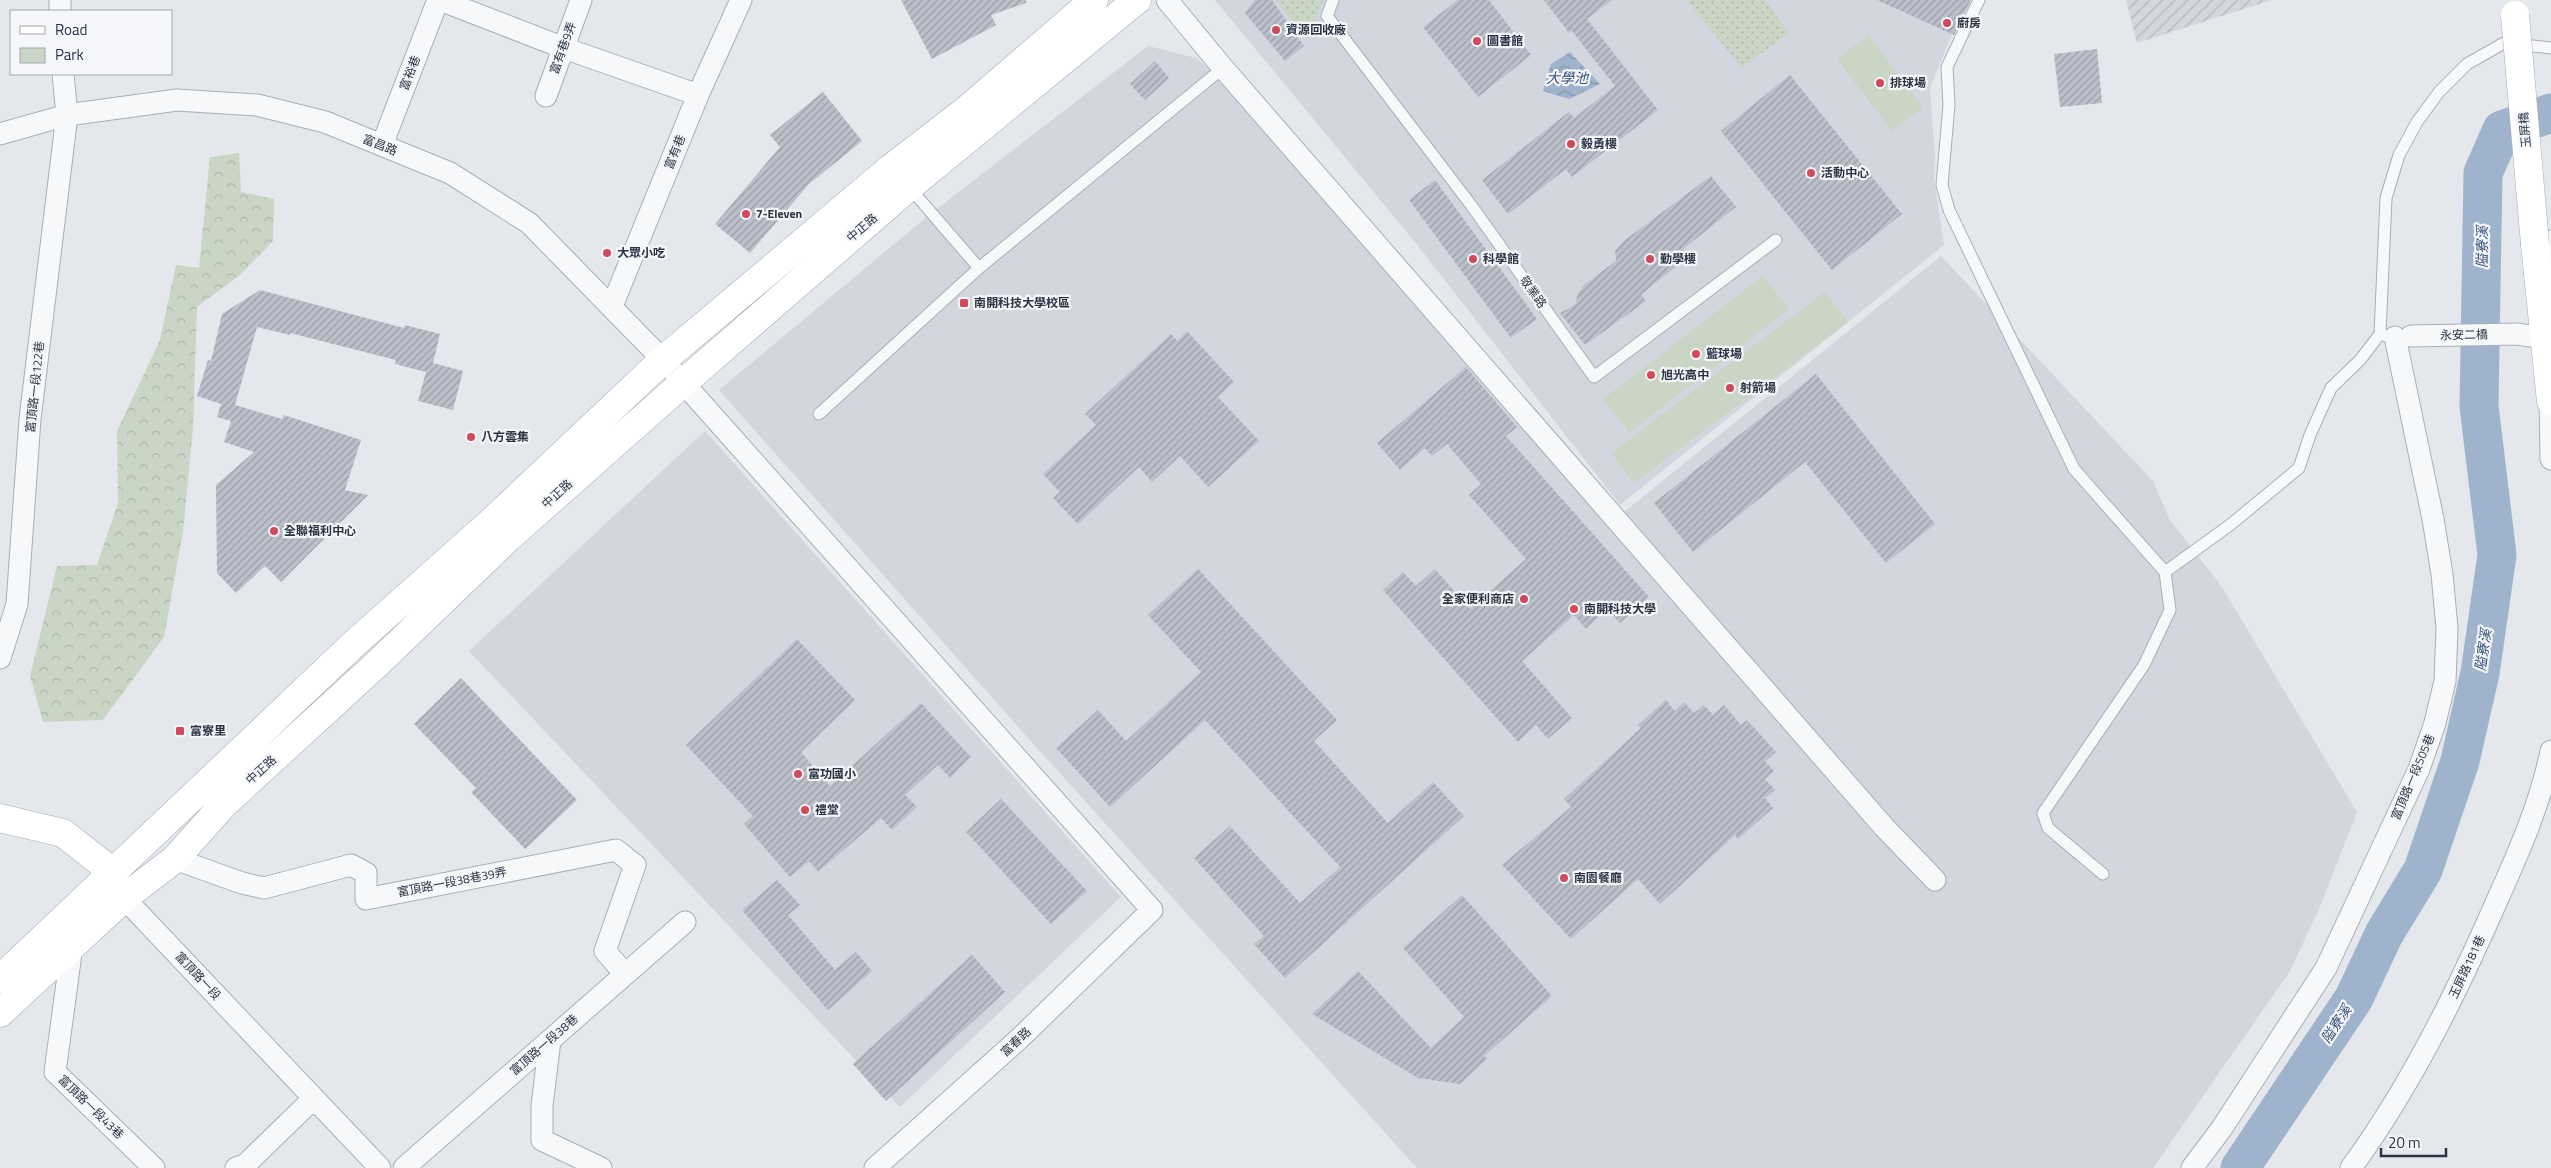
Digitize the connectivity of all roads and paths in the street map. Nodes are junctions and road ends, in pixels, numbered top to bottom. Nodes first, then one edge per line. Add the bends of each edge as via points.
1 (439, 0) edge
2 (581, 0) edge
3 (741, 0) edge
4 (1094, 0) edge
5 (1137, 0) edge
6 (1167, 0) edge
7 (1333, 0) edge
8 (1979, 0) edge
9 (2514, 8) edge
10 (564, 48) junction
11 (2551, 48) edge
12 (1223, 68) junction
13 (63, 75) edge
14 (698, 95) junction
15 (546, 96) dead end
16 (67, 115) junction
17 (0, 134) edge
18 (382, 145) junction
19 (900, 178) junction
20 (1776, 240) dead end
21 (2542, 252) edge
22 (979, 268) junction
23 (612, 306) junction
24 (2395, 336) junction
25 (2545, 338) junction
26 (663, 360) junction
27 (683, 383) junction
28 (2550, 399) edge
29 (819, 414) dead end
30 (2551, 459) edge
31 (2165, 572) junction
32 (0, 658) edge
33 (2551, 751) edge
34 (0, 818) edge
35 (175, 859) junction
36 (114, 873) junction
37 (2103, 874) dead end
38 (1935, 880) dead end
39 (124, 898) junction
40 (1152, 910) joint
41 (685, 922) dead end
42 (72, 946) junction
43 (626, 974) junction
44 (0, 979) edge
45 (0, 1013) edge
46 (550, 1040) junction
47 (314, 1098) junction
48 (154, 1168) edge
49 (236, 1168) edge
50 (380, 1168) edge
51 (404, 1168) edge
52 (601, 1168) edge
53 (875, 1168) edge
54 (2192, 1168) edge
55 (2351, 1168) edge

1 - 10 street
1 - 18 street, 富裕巷
2 - 10 street, 富有巷9弄
3 - 14 street, 富有巷
4 - 19 main road, 中正路 via 965,111
5 - 19 main road, 中正路
6 - 12 street
7 - 20 lane, 敬業路 via 1327,16 1471,205 1594,377
8 - 31 lane via 1947,68 1949,105 1942,185 1949,210 2074,469
9 - 21 main road, 玉屏橋, bridge
10 - 14 street
10 - 15 street, 富有巷9弄
11 - 24 lane via 2504,43 2467,64 2439,92 2417,122 2399,156 2386,198
12 - 22 lane
12 - 38 street via 1884,827
13 - 16 street, 富頂路一段122巷
14 - 23 street, 富有巷
16 - 17 street, 富昌路
16 - 18 street, 富昌路 via 177,100 257,106 325,122
16 - 32 street, 富頂路一段122巷 via 30,419 17,604
18 - 23 street, 富昌路 via 450,173 529,223
19 - 22 lane
19 - 26 main road, 中正路
19 - 27 main road, 中正路
21 - 25 main road, 玉屏橋
22 - 29 lane
23 - 26 street, 富昌路
24 - 25 street, 永安二橋 via 2517,334
24 - 31 lane via 2360,360 2331,388 2299,468 2230,525
24 - 54 street, 富頂路一段505巷 via 2442,574 2447,628 2445,681 2435,723 2419,769 2326,968 2222,1128
25 - 28 main road, 玉屏橋
26 - 27 street, 富昌路
26 - 36 main road, 中正路 via 490,523 356,642
27 - 35 main road, 中正路 via 507,538 379,662 224,804
27 - 40 street, 富昌路
28 - 30 street
31 - 37 lane via 2170,610 2144,665 2043,813 2048,828
33 - 55 street, 玉屏路181巷 via 2533,820 2431,1042
34 - 36 main road via 62,833
35 - 39 main road, 中正路
35 - 43 street, 富頂路一段38巷39弄 via 264,888 351,865 366,873 366,899 616,850 635,865 605,951
36 - 39 street, 富頂路一段
36 - 44 main road, 中正路
39 - 42 main road, 中正路
39 - 47 street, 富頂路一段
40 - 53 street, 富春路 via 1020,1038
41 - 43 street, 富頂路一段38巷
42 - 45 main road, 中正路
42 - 48 street, 富頂路一段43巷 via 55,1072
43 - 46 street, 富頂路一段38巷
46 - 51 street, 富頂路一段38巷
46 - 52 street via 542,1106 542,1140
47 - 49 street via 245,1165
47 - 50 street, 富頂路一段

